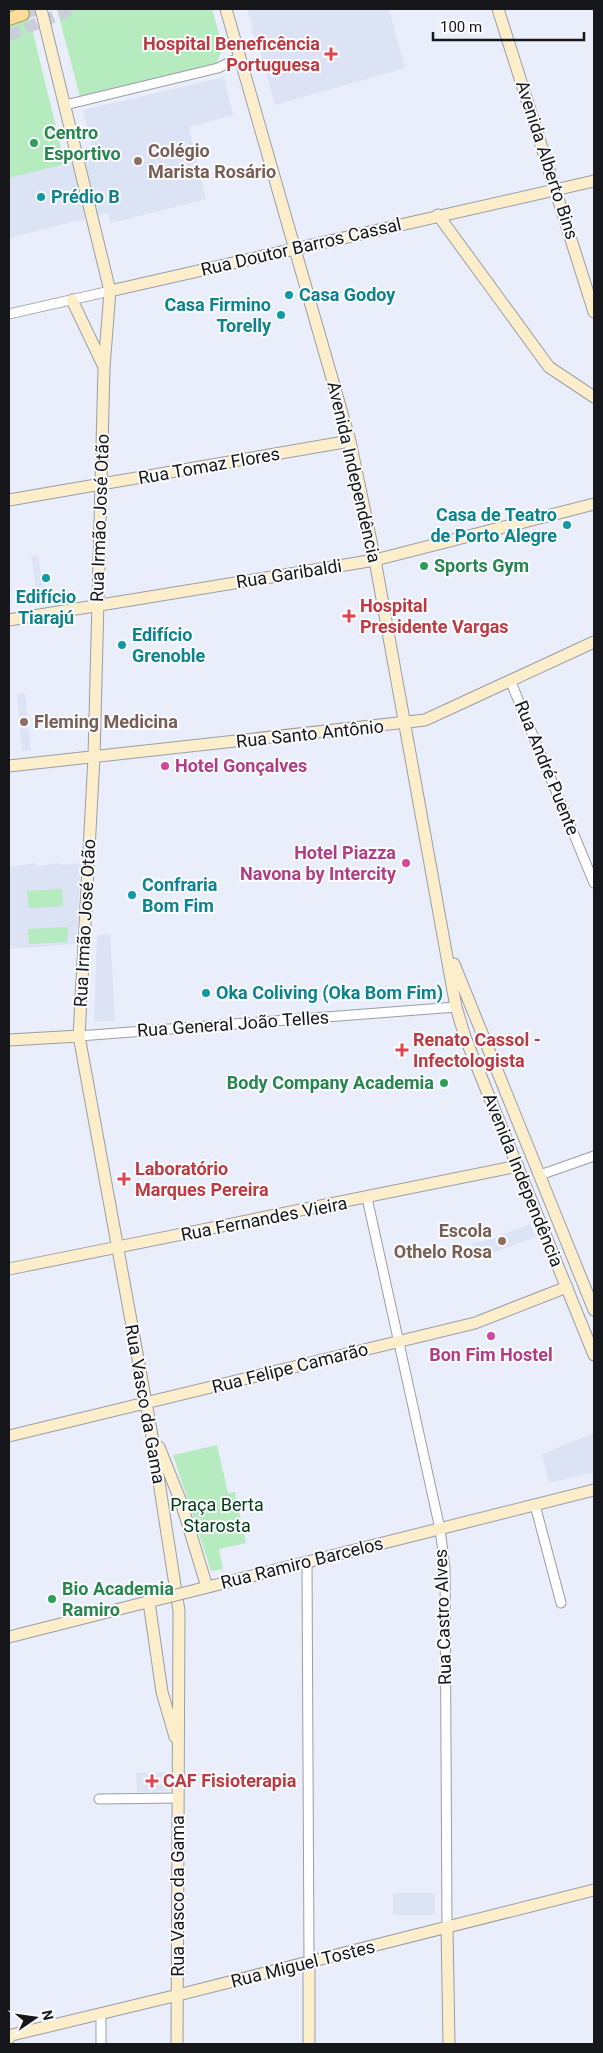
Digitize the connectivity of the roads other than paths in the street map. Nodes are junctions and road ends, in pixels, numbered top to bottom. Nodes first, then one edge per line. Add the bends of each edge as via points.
1 (41, 9) edge
2 (47, 9) edge
3 (226, 9) edge
4 (498, 9) edge
5 (23, 14) tunnel mouth
6 (9, 19) edge
7 (44, 21) junction
8 (240, 57) junction
9 (65, 105) junction
10 (594, 181) edge
11 (556, 188) junction
12 (438, 215) junction
13 (296, 248) junction
14 (110, 291) junction
15 (72, 300) junction
16 (594, 312) edge
17 (9, 314) edge
18 (104, 367) junction
19 (594, 397) edge
20 (350, 441) junction
21 (102, 484) junction
22 (9, 500) edge
23 (594, 504) edge
24 (375, 560) junction
25 (97, 606) junction
26 (9, 620) edge
27 (594, 642) edge
28 (510, 680) junction
29 (404, 724) junction
30 (94, 757) junction
31 (9, 766) edge
32 (594, 883) edge
33 (446, 944) junction
34 (456, 1007) junction
35 (79, 1036) junction
36 (9, 1040) edge
37 (594, 1156) edge
38 (518, 1166) junction
39 (540, 1175) junction
40 (366, 1198) junction
41 (118, 1248) junction
42 (9, 1269) edge
43 (567, 1288) junction
44 (594, 1310) edge
45 (399, 1341) junction
46 (594, 1355) edge
47 (146, 1402) junction
48 (151, 1430) junction
49 (9, 1436) edge
50 (594, 1490) edge
51 (535, 1505) junction
52 (440, 1528) junction
53 (307, 1562) junction
54 (201, 1589) junction
55 (153, 1601) junction
56 (561, 1603) dead end
57 (9, 1637) edge
58 (178, 1750) junction
59 (178, 1798) junction
60 (99, 1799) dead end
61 (594, 1890) edge
62 (447, 1926) junction
63 (309, 1962) junction
64 (178, 1995) junction
65 (101, 2014) junction
66 (10, 2036) edge
67 (101, 2044) edge
68 (177, 2044) edge
69 (309, 2044) edge
70 (448, 2044) edge

1 - 7 street, Rua Irmão José Otão
2 - 7 street
3 - 8 street, Avenida Independência
4 - 11 street, Avenida Alberto Bins
5 - 6 main road
7 - 9 street, Rua Irmão José Otão
8 - 9 street via 218,68
8 - 13 street, Avenida Independência
9 - 14 street, Rua Irmão José Otão
10 - 11 street, Rua Doutor Barros Cassal
11 - 12 street, Rua Doutor Barros Cassal
11 - 16 street, Avenida Alberto Bins
12 - 13 street, Rua Doutor Barros Cassal
12 - 19 street via 549,366
13 - 14 street, Rua Doutor Barros Cassal
13 - 20 street, Avenida Independência
14 - 15 street, Rua Doutor Barros Cassal
14 - 18 street, Rua Irmão José Otão
15 - 17 street, Rua Doutor Barros Cassal
15 - 18 street
18 - 21 street, Rua Irmão José Otão
20 - 21 street, Rua Tomaz Flores
20 - 24 street, Avenida Independência
21 - 22 street, Rua Tomaz Flores
21 - 25 street, Rua Irmão José Otão
23 - 24 street, Rua Garibaldi
24 - 25 street, Rua Garibaldi
24 - 29 street, Avenida Independência
25 - 26 street, Rua Garibaldi
25 - 30 street, Rua Irmão José Otão
27 - 28 street, Rua Santo Antônio
28 - 29 street, Rua Santo Antônio via 424,720
28 - 32 street, Rua André Puente
29 - 30 street, Rua Santo Antônio
29 - 33 street, Avenida Independência
30 - 31 street, Rua Santo Antônio
30 - 35 street, Rua Irmão José Otão
33 - 34 street, Avenida Independência
33 - 39 street, Avenida Independência
34 - 35 street, Rua General João Telles
34 - 38 street, Avenida Independência via 465,1037
35 - 36 street, Rua General João Telles
35 - 41 street, Rua Vasco da Gama
37 - 39 street
38 - 40 street, Rua Fernandes Vieira
38 - 43 street, Avenida Independência
39 - 44 street, Avenida Independência
40 - 41 street, Rua Fernandes Vieira
40 - 45 street, Rua Castro Alves
41 - 42 street, Rua Fernandes Vieira
41 - 47 street, Rua Vasco da Gama
43 - 45 street, Rua Felipe Camarão via 474,1323
43 - 46 street, Avenida Independência
45 - 47 street, Rua Felipe Camarão
45 - 52 street, Rua Castro Alves
47 - 48 street, Rua Vasco da Gama
47 - 49 street, Rua Felipe Camarão
48 - 54 street via 181,1502
48 - 58 street, Rua Vasco da Gama via 179,1611
50 - 51 street, Rua Ramiro Barcelos
51 - 52 street, Rua Ramiro Barcelos
51 - 56 street
52 - 53 street, Rua Ramiro Barcelos
52 - 62 street, Rua Castro Alves via 445,1568
53 - 54 street, Rua Ramiro Barcelos
53 - 63 street
54 - 55 street, Rua Ramiro Barcelos, bridge
55 - 57 street, Rua Ramiro Barcelos
55 - 58 street via 162,1692
58 - 59 street, Rua Vasco da Gama
59 - 60 street
59 - 64 street, Rua Vasco da Gama
61 - 62 street, Rua Miguel Tostes
62 - 63 street, Rua Miguel Tostes
62 - 70 street, Rua Castro Alves
63 - 64 street, Rua Miguel Tostes
63 - 69 street
64 - 65 street, Rua Miguel Tostes
64 - 68 street, Rua Vasco da Gama
65 - 66 street, Rua Miguel Tostes
65 - 67 street

